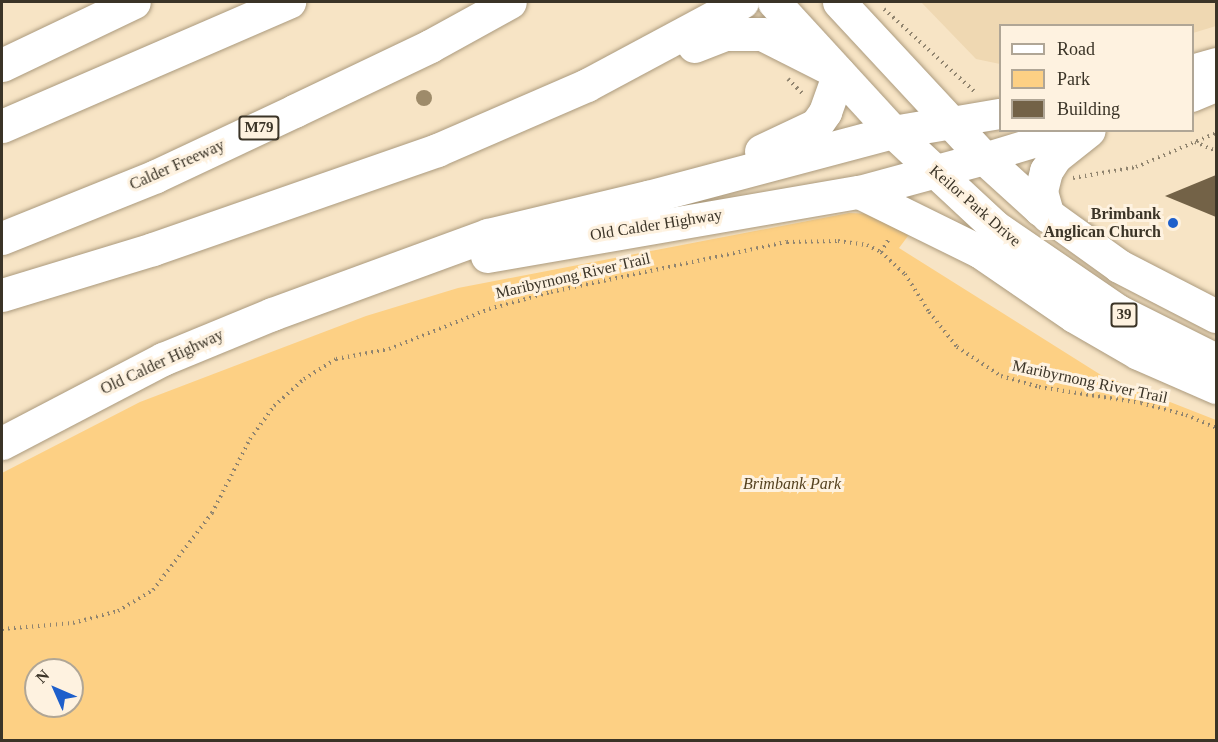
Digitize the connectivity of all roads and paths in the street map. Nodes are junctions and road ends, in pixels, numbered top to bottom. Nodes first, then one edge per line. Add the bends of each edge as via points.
1 (289, 2) edge
2 (510, 2) edge
3 (742, 2) edge
4 (774, 2) edge
5 (839, 2) edge
6 (875, 2) edge
7 (124, 6) edge
8 (2, 65) edge
9 (839, 73) junction
10 (1210, 74) edge
11 (587, 85) junction
12 (1194, 94) edge
13 (993, 115) edge
14 (952, 122) junction
15 (2, 126) edge
16 (893, 132) junction
17 (1070, 132) edge
18 (1086, 132) edge
19 (1216, 133) edge
20 (1195, 141) junction
21 (1216, 151) edge
22 (984, 158) junction
23 (934, 171) junction
24 (1046, 171) junction
25 (859, 192) junction
26 (648, 197) junction
27 (1048, 216) junction
28 (2, 238) edge
29 (327, 294) junction
30 (2, 295) edge
31 (1216, 316) edge
32 (1216, 360) edge
33 (1216, 387) edge
34 (1216, 428) edge
35 (2, 443) edge
36 (2, 628) edge

1 - 15 main road
2 - 28 main road, Calder Freeway / M79 via 430,46 156,176
3 - 11 main road
4 - 9 main road, Keilor Park Drive / 39
5 - 14 main road, 39
6 - 13 path via 975,91
7 - 8 main road
9 - 11 main road via 768,36 742,33 725,34 638,71
9 - 16 main road, Keilor Park Drive / 39
9 - 26 main road via 825,112 806,132
10 - 12 street
11 - 30 main road via 427,154 164,246
13 - 14 street
14 - 16 main road, Old Calder Highway
14 - 22 main road, 39
16 - 23 main road, Keilor Park Drive / 39
16 - 26 main road, Old Calder Highway
17 - 22 street
18 - 24 main road via 1060,152
19 - 20 path
20 - 21 path
20 - 24 path via 1136,167 1066,179
22 - 23 main road, Old Calder Highway
22 - 27 main road, 39
23 - 25 main road, Old Calder Highway
23 - 32 main road, Keilor Park Drive / 39 via 994,226 1038,259 1118,311
24 - 27 main road via 1041,191
25 - 29 main road, Old Calder Highway via 543,244
25 - 33 main road via 979,251 1074,316 1130,348
26 - 29 main road, Old Calder Highway via 488,235
27 - 31 main road, 39 via 1119,266
29 - 35 main road, Old Calder Highway via 163,359
34 - 36 path, Maribyrnong River Trail via 1186,415 1141,404 1039,387 1001,376 957,347 928,312 905,274 881,252 867,245 838,241 787,242 551,292 489,309 389,349 336,359 304,379 274,406 250,439 212,513 153,590 118,611 73,623

